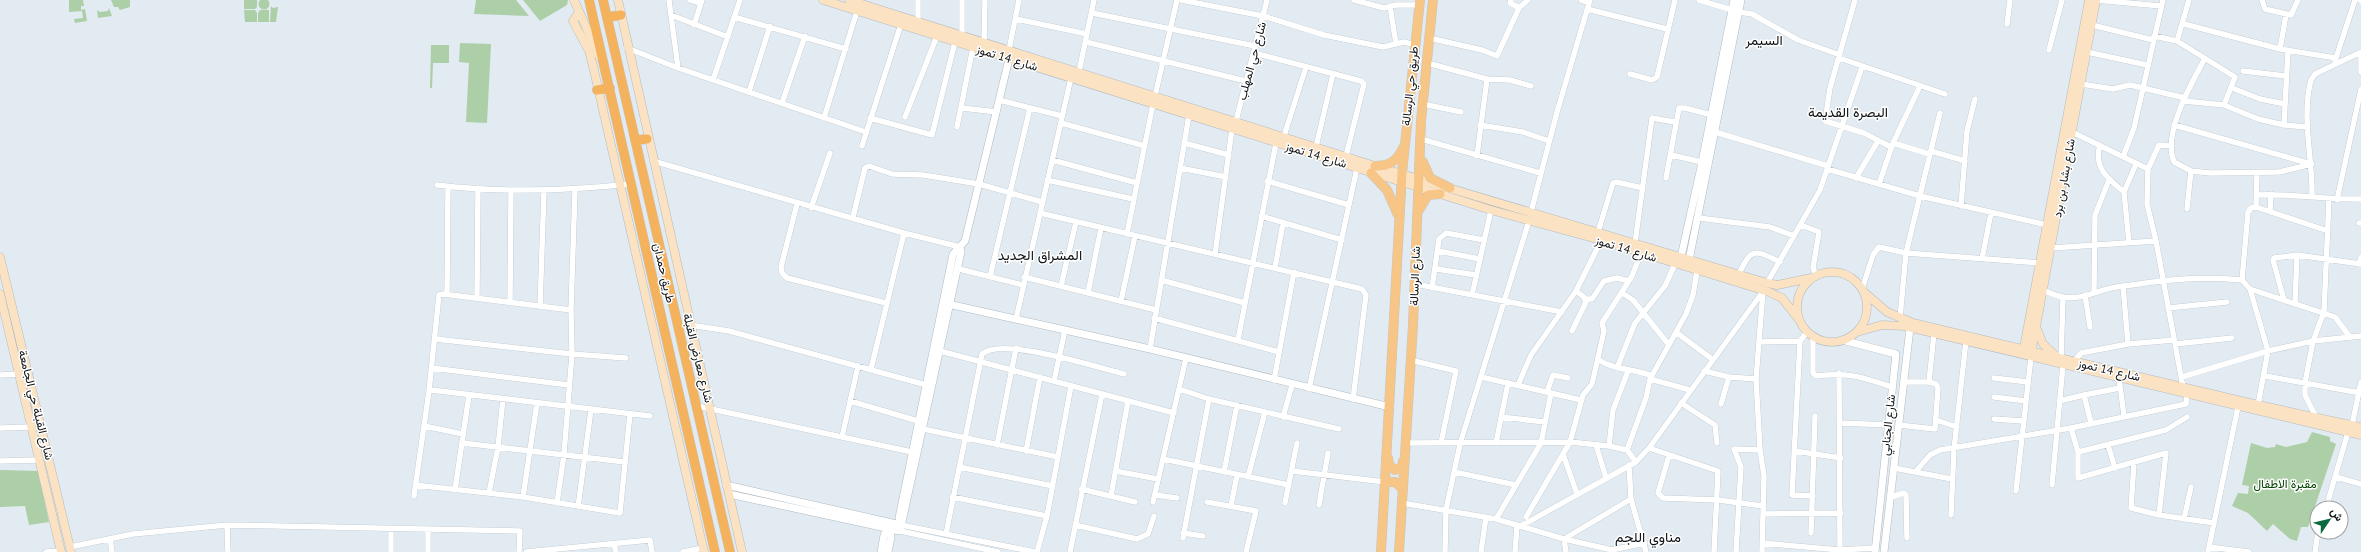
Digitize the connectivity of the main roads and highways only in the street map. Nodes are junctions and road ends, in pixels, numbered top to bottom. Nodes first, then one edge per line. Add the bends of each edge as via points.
1 (574, 0) edge
2 (589, 0) edge
3 (603, 0) edge
4 (618, 0) edge
5 (823, 0) edge
6 (849, 0) edge
7 (1433, 0) edge
8 (2089, 0) edge
9 (2096, 0) edge
10 (866, 2) edge
11 (1419, 3) edge
12 (579, 12) junction
13 (621, 15) junction
14 (608, 17) junction
15 (605, 68) junction
16 (610, 88) junction
17 (597, 90) junction
18 (1154, 100) junction
19 (1234, 125) junction
20 (647, 139) junction
21 (636, 140) junction
22 (1421, 143) junction
23 (1404, 145) junction
24 (1373, 169) junction
25 (1402, 173) junction
26 (1419, 178) junction
27 (1402, 183) junction
28 (1418, 188) junction
29 (1450, 188) junction
30 (1440, 194) junction
31 (1417, 217) junction
32 (1400, 219) junction
33 (0, 258) edge
34 (666, 273) junction
35 (653, 276) junction
36 (1814, 276) junction
37 (1765, 287) junction
38 (1864, 291) junction
39 (0, 294) edge
40 (2, 310) edge
41 (1800, 321) junction
42 (2032, 327) junction
43 (1857, 332) junction
44 (2008, 344) junction
45 (2027, 352) junction
46 (2062, 362) junction
47 (2185, 391) junction
48 (2361, 427) edge
49 (2361, 435) edge
50 (1387, 454) junction
51 (1404, 456) junction
52 (1385, 482) junction
53 (1403, 489) junction
54 (57, 493) junction
55 (48, 495) junction
56 (70, 549) edge
57 (704, 550) edge
58 (61, 551) edge
59 (715, 552) edge
60 (730, 552) edge
61 (742, 552) edge
62 (1381, 552) edge
63 (1399, 552) edge

1 - 12 main road
2 - 15 highway, طريق حمدان
3 - 14 highway, طريق حمدان
4 - 13 main road, شارع معارض القبلة
5 - 18 main road, شارع 14 تموز via 1071,78
6 - 10 main road, شارع 14 تموز
7 - 22 main road, شارع الرسالة
8 - 42 main road, شارع بشار بن برد via 2040,263
9 - 42 main road, شارع بشار بن برد via 2043,290
10 - 18 main road, شارع 14 تموز via 984,43 1079,72
11 - 23 main road, طريق حي الرسالة
12 - 15 main road
12 - 17 main road via 573,21 589,51
13 - 14 highway
13 - 20 main road, شارع معارض القبلة
14 - 21 highway, طريق حمدان
15 - 16 highway, طريق حمدان
16 - 17 highway
16 - 35 highway, طريق حمدان
17 - 57 main road
18 - 19 main road, شارع 14 تموز
18 - 19 main road, شارع 14 تموز via 1189,115
19 - 24 main road, شارع 14 تموز via 1284,136 1346,156
19 - 24 main road, شارع 14 تموز via 1276,143 1357,168
20 - 21 highway
20 - 61 main road, شارع معارض القبلة
21 - 34 highway, طريق حمدان
22 - 26 main road, شارع الرسالة
22 - 29 main road via 1426,174
23 - 24 main road via 1393,162
23 - 25 main road, طريق حي الرسالة
24 - 25 main road, شارع 14 تموز
24 - 27 main road, شارع 14 تموز
24 - 32 main road via 1387,190
25 - 26 main road, شارع 14 تموز
25 - 27 main road, شارع الرسالة
26 - 28 main road, شارع الرسالة
26 - 29 main road, شارع 14 تموز
27 - 28 main road, شارع 14 تموز
27 - 32 main road, شارع الرسالة
28 - 30 main road, شارع 14 تموز
28 - 31 main road, شارع الرسالة
29 - 37 main road, شارع 14 تموز via 1739,274
30 - 31 main road via 1428,195 1425,198
30 - 37 main road, شارع 14 تموز via 1697,271
31 - 51 main road, شارع الرسالة
32 - 50 main road, شارع الرسالة
33 - 54 main road, شارع القبلة حي الجامعة
34 - 35 highway
34 - 60 highway, طريق حمدان
35 - 59 highway, طريق حمدان
36 - 37 main road, شارع 14 تموز
36 - 38 main road via 1829,272 1842,273 1850,276
36 - 41 main road via 1800,290 1797,300
37 - 41 main road, شارع 14 تموز via 1782,298
38 - 43 main road via 1867,309
38 - 44 main road, شارع 14 تموز via 1876,305 1900,318
39 - 40 main road, شارع القبلة حي الجامعة
40 - 55 main road, شارع القبلة حي الجامعة
41 - 43 main road via 1810,334 1824,341 1842,340
42 - 44 main road via 2025,336
42 - 45 main road, شارع بشار بن برد
42 - 46 main road via 2043,344
43 - 45 main road, شارع 14 تموز via 1882,325 1910,328
44 - 45 main road, شارع 14 تموز
45 - 46 main road, شارع 14 تموز
46 - 47 main road, شارع 14 تموز via 2119,378
46 - 47 main road, شارع 14 تموز via 2074,362
47 - 48 main road, شارع 14 تموز
47 - 49 main road, شارع 14 تموز via 2238,407
50 - 51 main road via 1389,465 1395,470 1402,467
50 - 52 main road, شارع الرسالة
51 - 53 main road, شارع الرسالة
52 - 53 main road via 1395,482
52 - 62 main road, شارع الرسالة
53 - 63 main road, شارع الرسالة
54 - 55 main road
54 - 56 main road, شارع القبلة حي الجامعة
55 - 58 main road, شارع القبلة حي الجامعة

